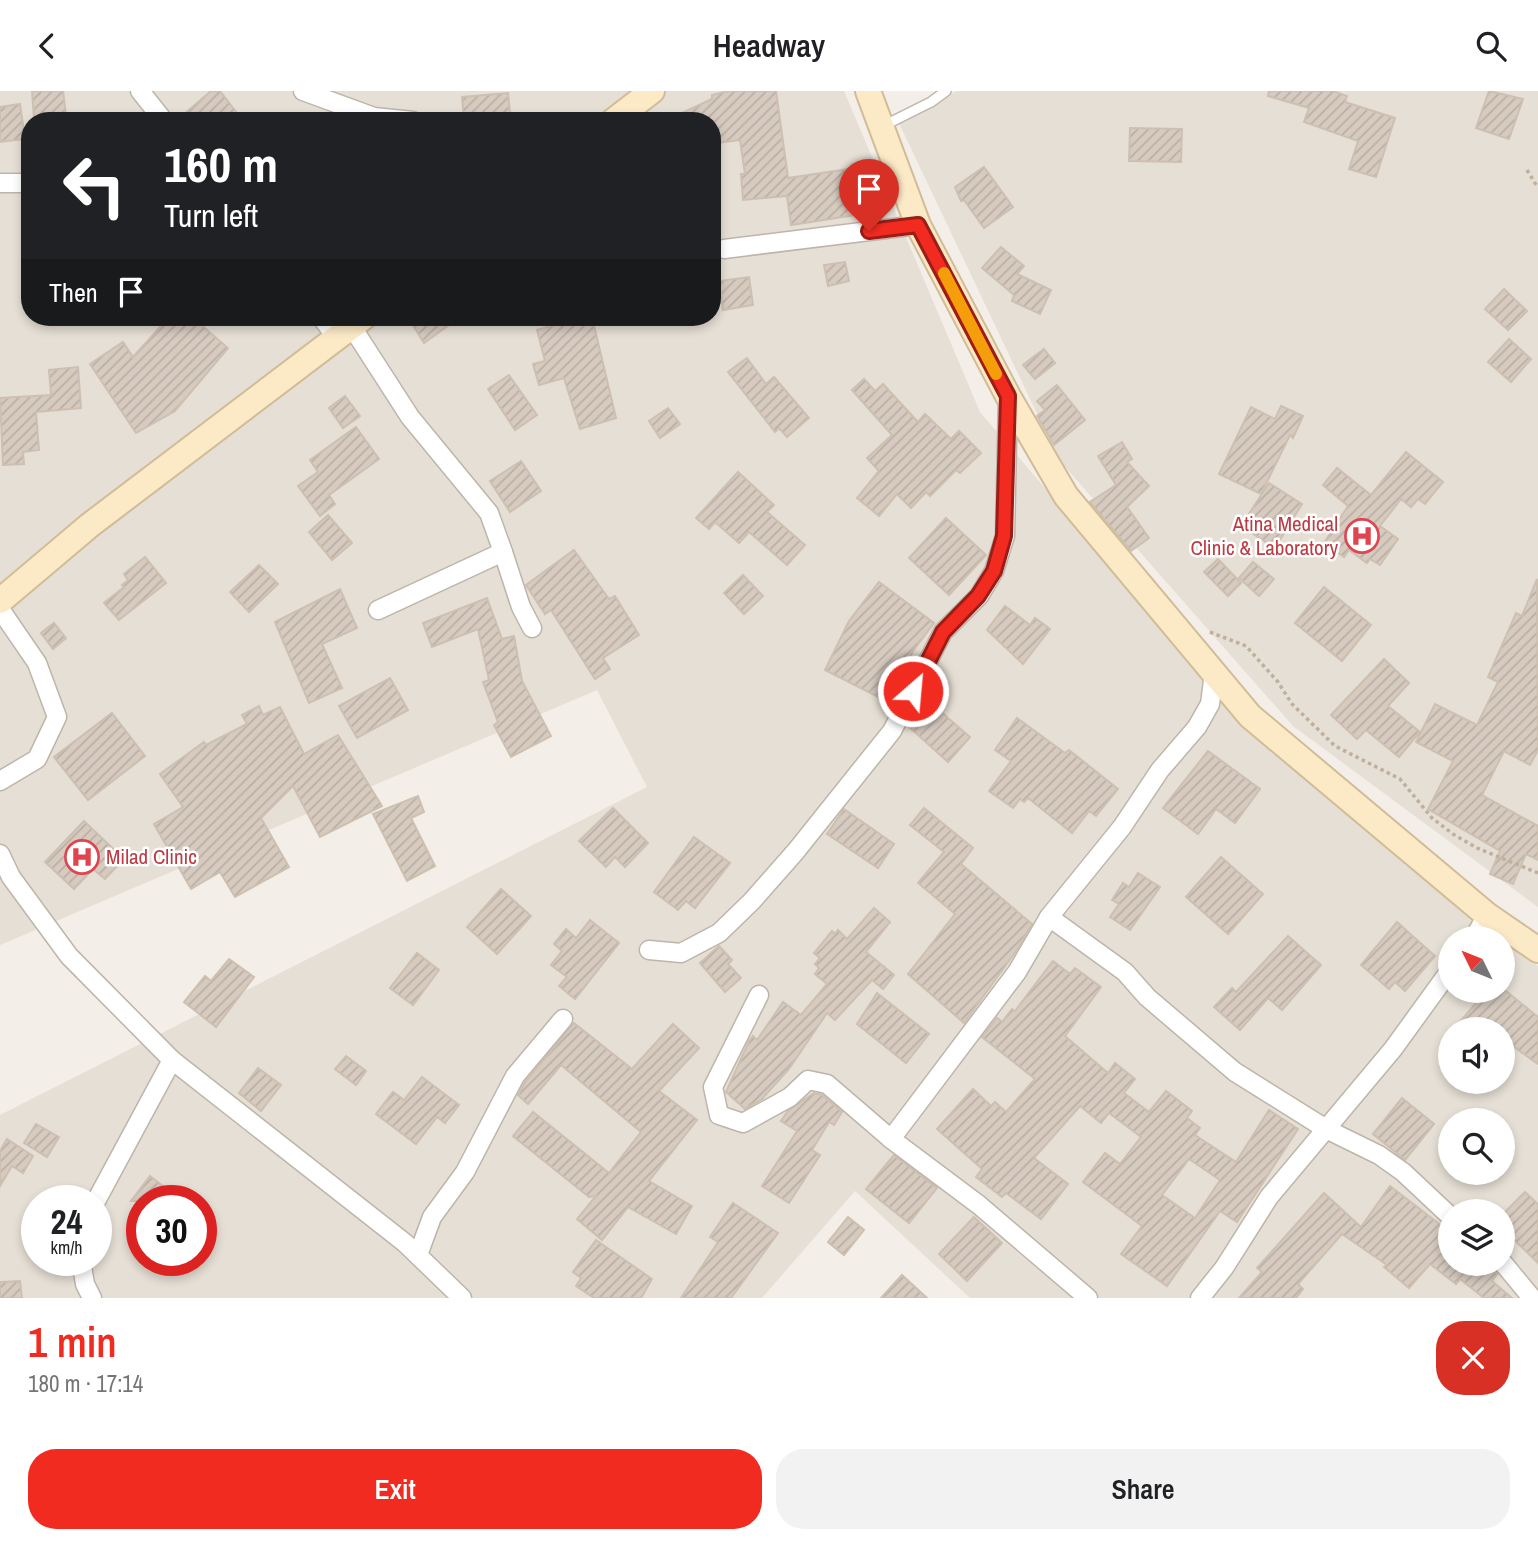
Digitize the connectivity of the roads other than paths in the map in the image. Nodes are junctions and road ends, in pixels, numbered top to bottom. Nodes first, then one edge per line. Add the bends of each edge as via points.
1 (140, 91) edge
2 (303, 91) edge
3 (652, 91) edge
4 (868, 91) edge
5 (946, 91) edge
6 (153, 112) edge
7 (360, 112) edge
8 (625, 112) edge
9 (882, 126) junction
10 (0, 183) edge
11 (21, 183) edge
12 (918, 225) junction
13 (724, 249) dead end
14 (351, 327) edge
15 (1008, 396) junction
16 (503, 552) junction
17 (0, 601) edge
18 (0, 609) edge
19 (378, 610) dead end
20 (532, 628) dead end
21 (1214, 673) junction
22 (0, 781) edge
23 (0, 854) edge
24 (1487, 915) junction
25 (1049, 917) junction
26 (1481, 926) edge
27 (649, 950) dead end
28 (1538, 950) edge
29 (1438, 987) edge
30 (759, 995) dead end
31 (563, 1019) dead end
32 (172, 1060) junction
33 (1326, 1129) junction
34 (891, 1139) junction
35 (105, 1185) edge
36 (1438, 1205) edge
37 (418, 1255) junction
38 (84, 1276) edge
39 (1514, 1276) edge
40 (92, 1298) edge
41 (462, 1298) edge
42 (1088, 1298) edge
43 (1200, 1298) edge
44 (1532, 1298) edge

1 - 6 street
2 - 7 street
3 - 8 main road
4 - 9 main road
5 - 9 lane
9 - 12 main road
10 - 11 street
12 - 13 street
12 - 15 main road
14 - 16 street via 410,417 489,513
14 - 17 main road via 90,525
15 - 21 main road via 1066,496
15 - 27 street via 1004,536 994,571 978,596 943,632 892,730 778,871 719,933 681,953
16 - 19 street
16 - 20 street
18 - 22 street via 37,663 57,716 37,759
21 - 24 main road via 1251,716
21 - 25 street via 1210,704 1197,727
23 - 32 street via 10,877 69,956
24 - 26 street
24 - 28 main road
25 - 33 street via 1125,972 1147,997 1235,1072
25 - 34 street via 1017,972
29 - 33 street
30 - 34 street via 712,1087 719,1115 743,1123 790,1097 808,1080 827,1084
31 - 37 street via 514,1076 466,1173 432,1217
32 - 35 street
32 - 37 street
33 - 36 street via 1379,1155
33 - 43 street via 1269,1197
34 - 42 street via 979,1205
37 - 41 street
38 - 40 street
39 - 44 street

